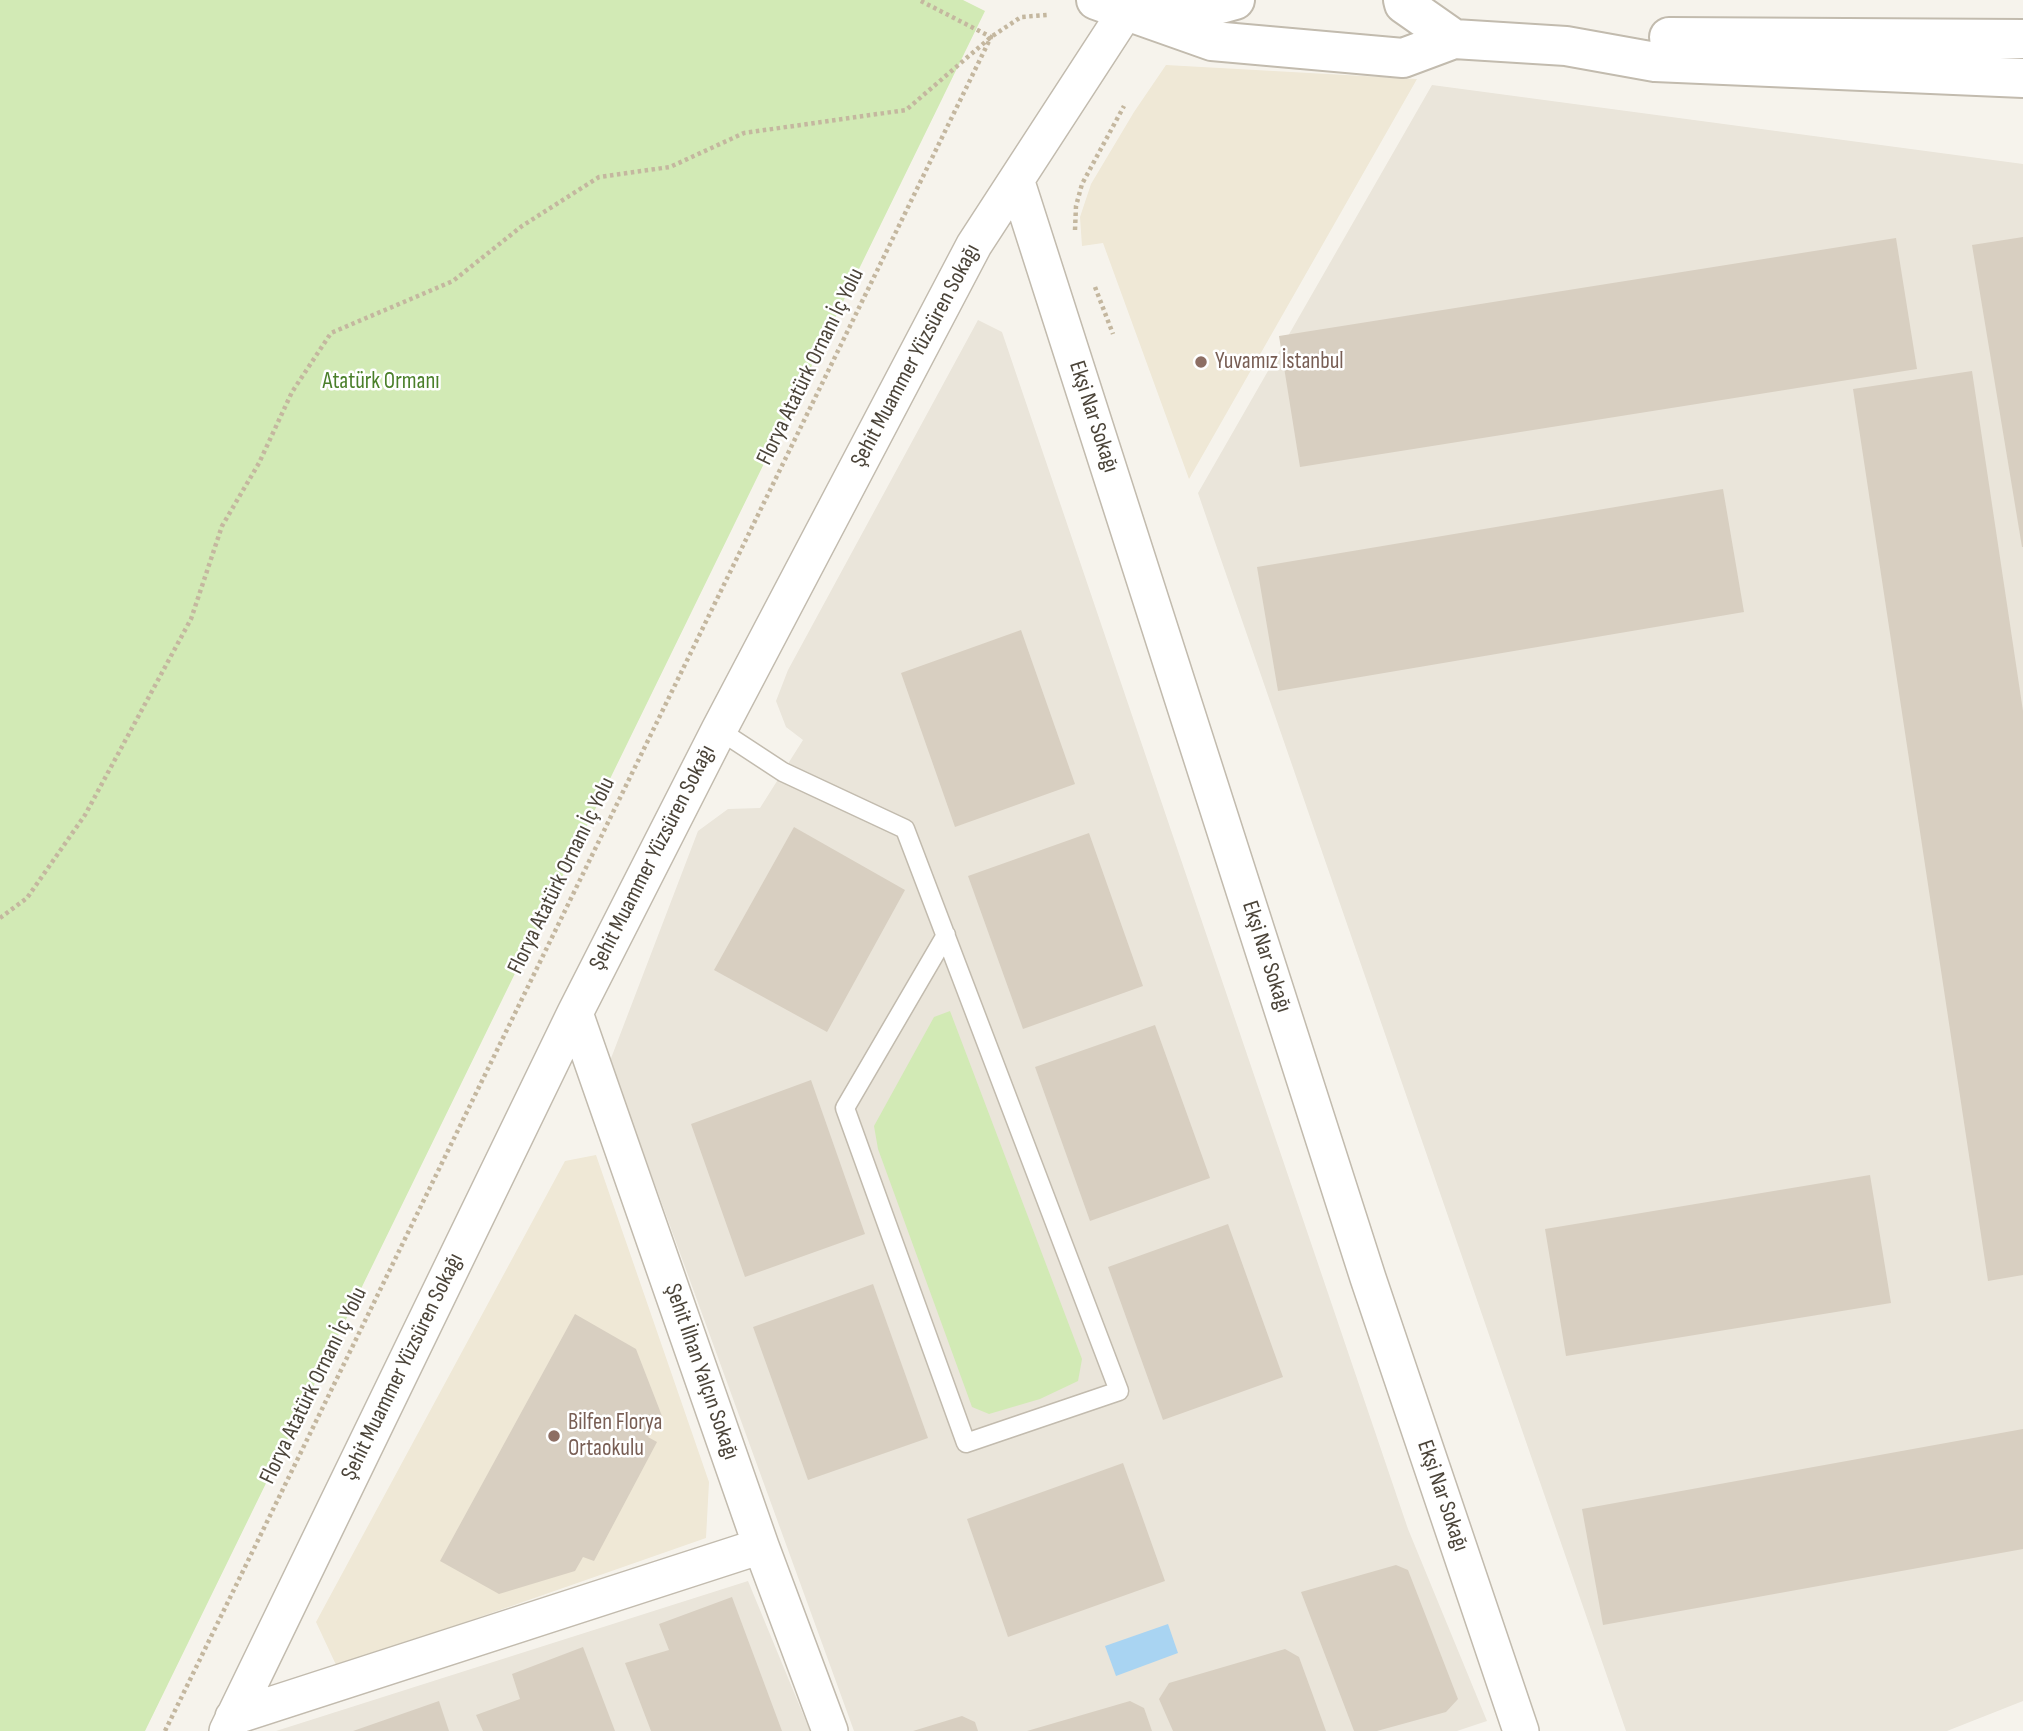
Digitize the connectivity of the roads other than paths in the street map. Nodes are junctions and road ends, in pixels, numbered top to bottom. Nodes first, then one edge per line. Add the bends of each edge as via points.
1 (1235, 0) edge
2 (1403, 0) edge
3 (1111, 6) edge
4 (1454, 39) junction
5 (2023, 39) edge
6 (1566, 46) junction
7 (2023, 78) edge
8 (1017, 181) junction
9 (719, 730) junction
10 (946, 935) junction
11 (575, 1013) junction
12 (761, 1546) junction
13 (230, 1724) edge
14 (830, 1731) edge
15 (1521, 1731) edge

1 - 3 street via 1199,10
2 - 4 street
3 - 4 street via 1212,41 1403,58
3 - 8 street, Şehit Muammer Yüzsüren Sokağı
4 - 6 street
5 - 6 street via 1663,37
6 - 7 street via 1655,62
8 - 9 street, Şehit Muammer Yüzsüren Sokağı via 974,245
8 - 15 street, Ekşi Nar Sokağı via 1368,1278
9 - 10 lane via 783,772 905,829
9 - 11 street, Şehit Muammer Yüzsüren Sokağı
10 - 10 lane via 1119,1391 965,1443 845,1108
11 - 12 street, Şehit İlhan Yalçın Sokağı
11 - 13 street, Şehit Muammer Yüzsüren Sokağı
12 - 13 street
12 - 14 street, Şehit İlhan Yalçın Sokağı

